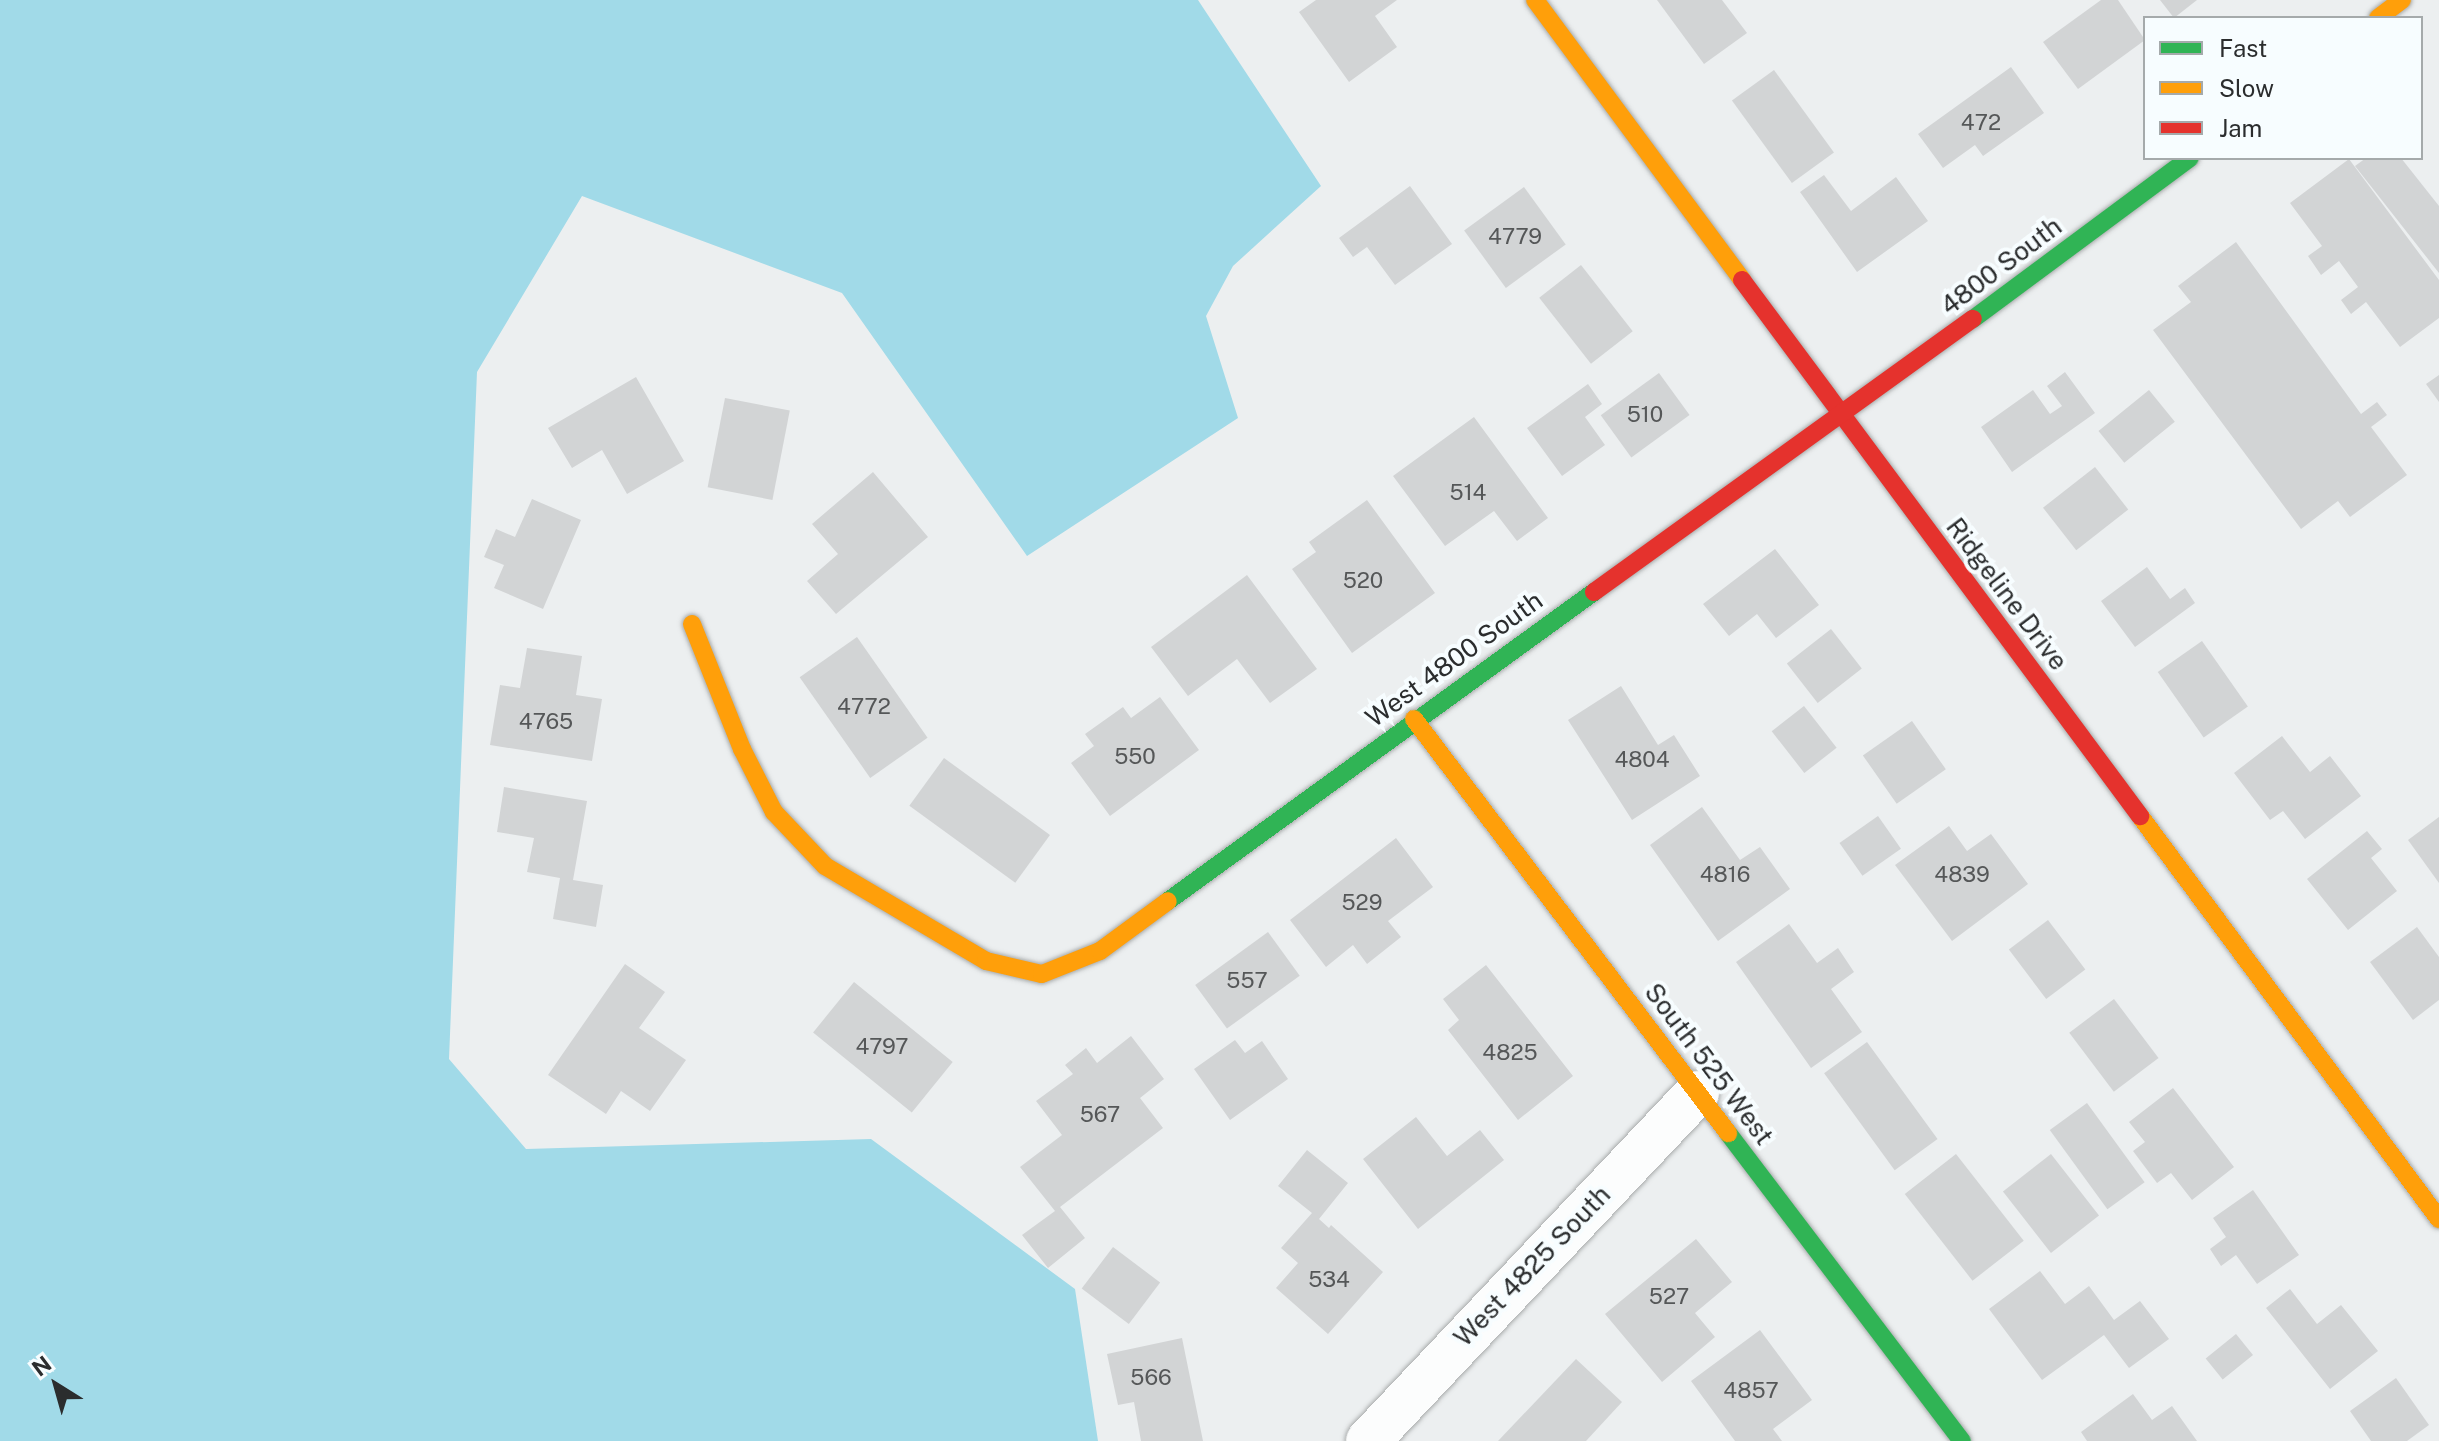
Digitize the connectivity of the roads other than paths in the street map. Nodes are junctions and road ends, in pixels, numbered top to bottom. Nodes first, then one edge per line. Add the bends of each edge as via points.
1 (1535, 0) edge
2 (2402, 0) edge
3 (2381, 16) edge
4 (2187, 160) edge
5 (1843, 416) junction
6 (692, 624) dead end
7 (1414, 719) junction
8 (1697, 1093) junction
9 (2439, 1219) edge
10 (1368, 1440) edge
11 (1962, 1441) edge

1 - 5 street, Ridgeline Drive
2 - 3 street
4 - 5 street, 4800 South
5 - 7 street, West 4800 South
5 - 9 street, Ridgeline Drive
6 - 7 street, West 4800 South via 742,749 774,812 825,866 986,961 1042,974 1100,951
7 - 8 street, South 525 West
8 - 10 street, West 4825 South
8 - 11 street, South 525 West

